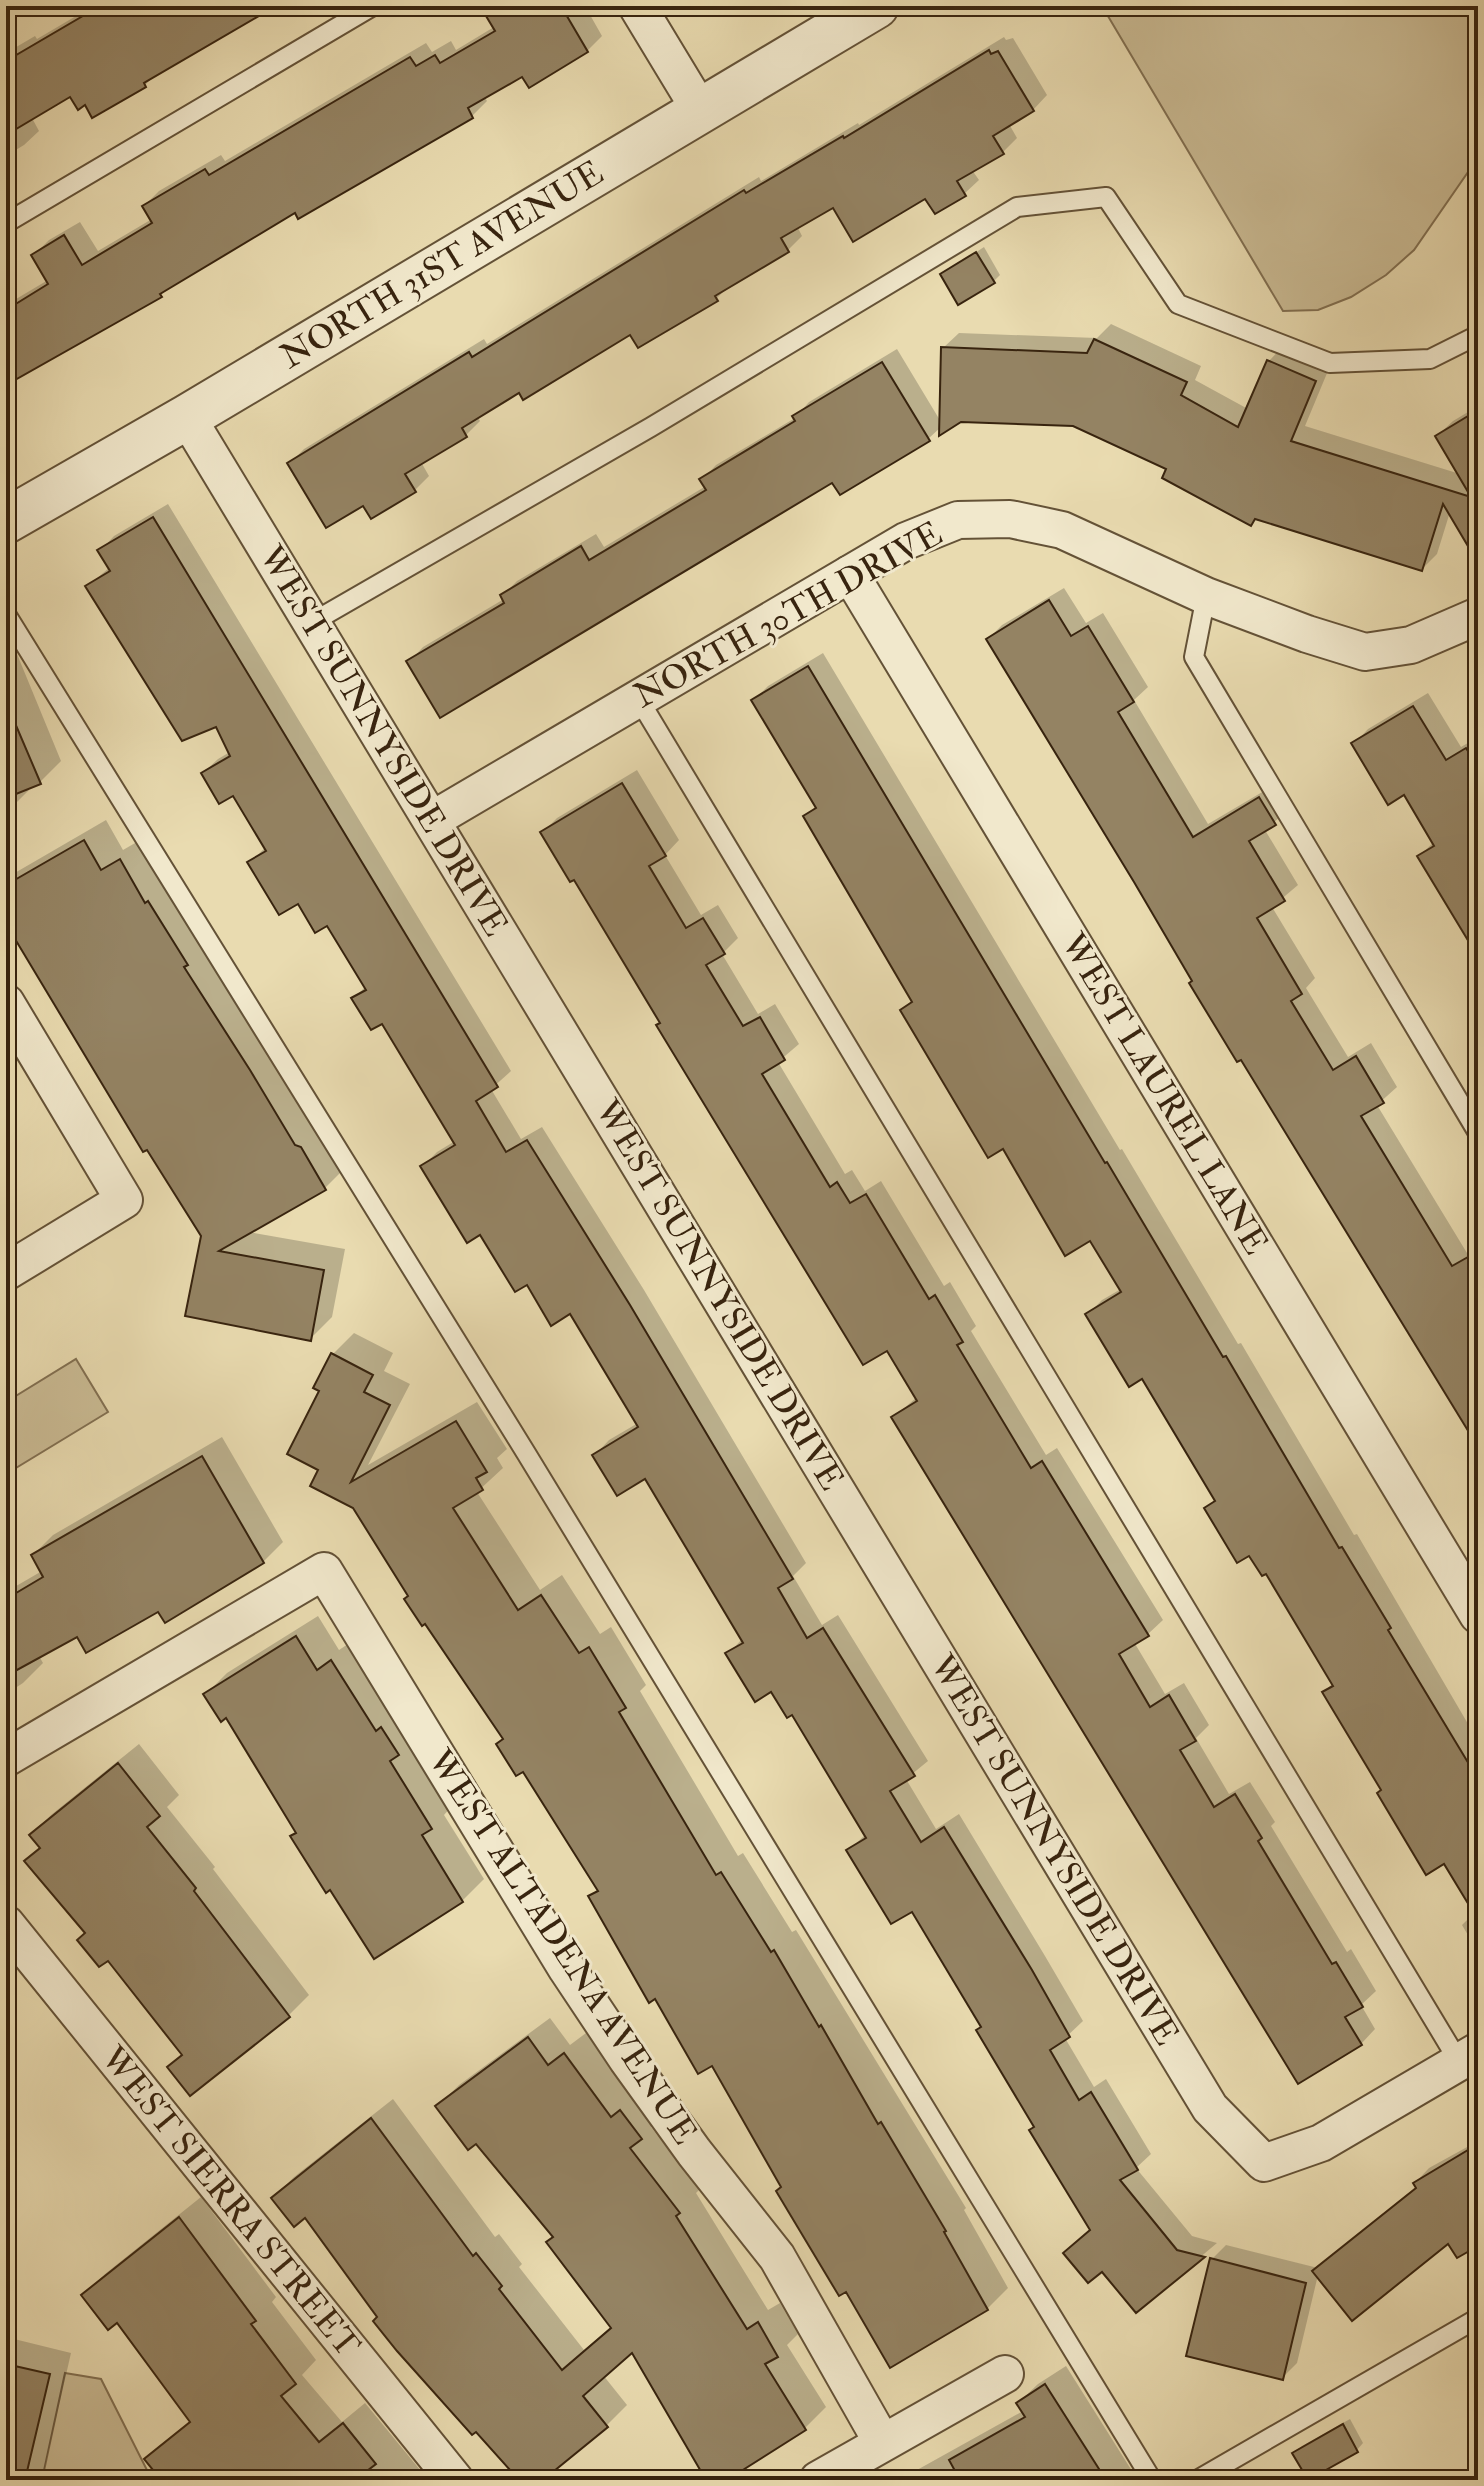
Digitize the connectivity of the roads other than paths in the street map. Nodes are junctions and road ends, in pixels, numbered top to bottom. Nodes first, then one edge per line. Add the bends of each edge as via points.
1 (373, 6) edge
2 (637, 6) edge
3 (876, 6) edge
4 (700, 110) junction
5 (6, 223) edge
6 (1478, 335) edge
7 (187, 417) junction
8 (6, 521) edge
9 (850, 574) junction
10 (1206, 596) junction
11 (6, 614) edge
12 (311, 623) junction
13 (1474, 627) edge
14 (638, 698) junction
15 (432, 820) junction
16 (6, 1003) edge
17 (1478, 1133) edge
18 (6, 1272) edge
19 (1478, 1615) edge
20 (6, 1758) edge
21 (6, 1924) edge
22 (1468, 2056) edge
23 (1478, 2318) edge
24 (1005, 2374) dead end
25 (882, 2442) junction
26 (455, 2480) edge
27 (818, 2480) edge
28 (1152, 2480) edge
29 (1197, 2480) edge

1 - 5 lane
2 - 4 street
3 - 4 street, NORTH 31ST AVENUE
4 - 7 street, NORTH 31ST AVENUE
6 - 12 lane via 1430,359 1330,363 1178,304 1106,197 1017,207
7 - 8 street, NORTH 31ST AVENUE
7 - 12 street, WEST SUNNYSIDE DRIVE
9 - 10 street, NORTH 30TH DRIVE via 906,541 958,520 1010,519 1062,530
9 - 14 street, NORTH 30TH DRIVE
9 - 19 street, WEST LAUREL LANE
10 - 13 street, NORTH 30TH DRIVE via 1365,652
10 - 17 lane via 1194,657
11 - 28 lane via 518,1440
12 - 15 street, WEST SUNNYSIDE DRIVE
14 - 15 street, NORTH 30TH DRIVE
14 - 22 lane
15 - 22 street, WEST SUNNYSIDE DRIVE via 1210,2108 1264,2163 1321,2143
16 - 18 street via 124,1200
20 - 25 street, WEST ALTADENA AVENUE via 324,1571 567,1969 694,2152 777,2257
21 - 26 street, WEST SIERRA STREET
23 - 29 lane
24 - 25 street
25 - 27 street

